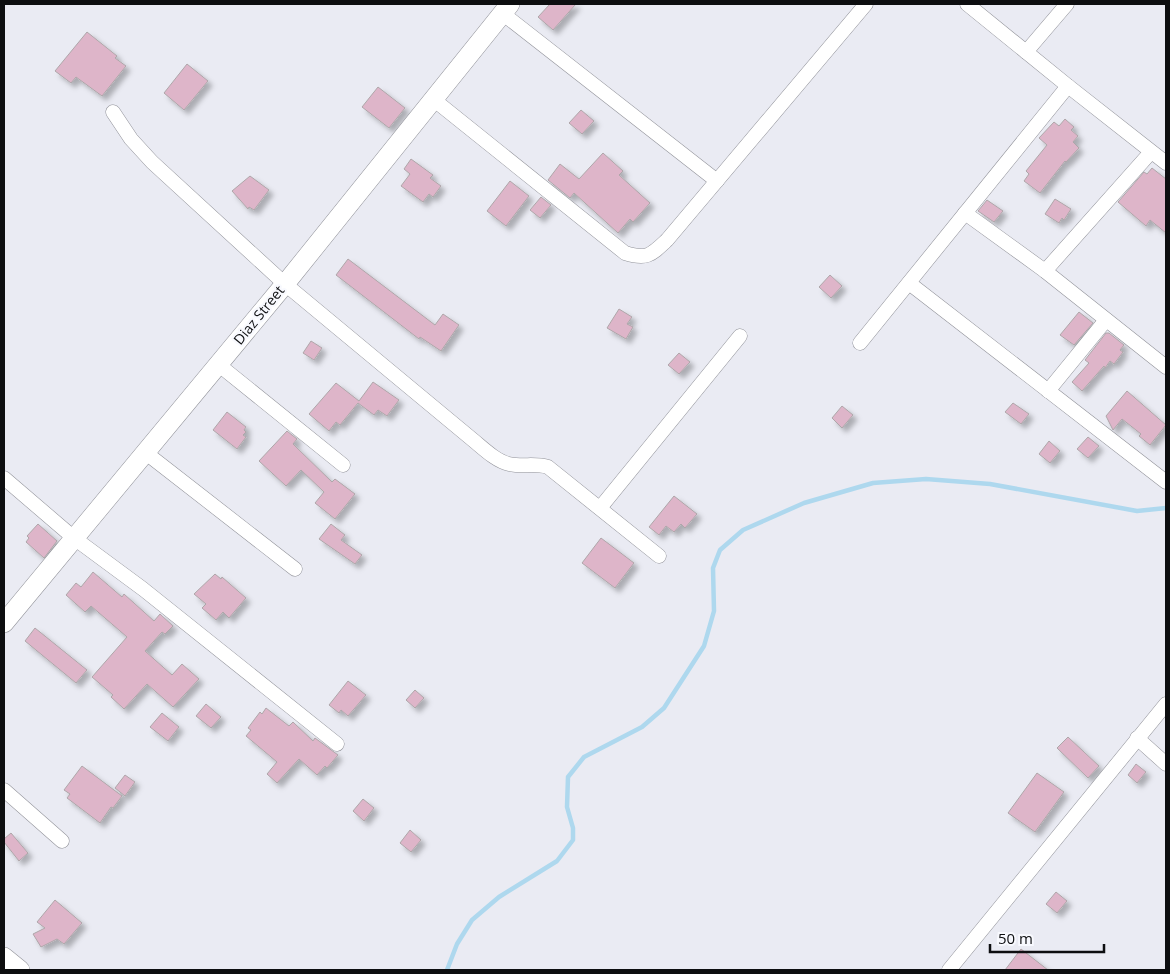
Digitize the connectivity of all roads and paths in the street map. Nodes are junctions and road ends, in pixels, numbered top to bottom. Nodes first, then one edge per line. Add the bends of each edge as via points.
1 (866, 4) edge
2 (967, 4) edge
3 (1067, 4) edge
4 (506, 8) edge
5 (1026, 52) junction
6 (1068, 86) junction
7 (433, 99) junction
8 (113, 112) dead end
9 (1151, 152) junction
10 (1166, 163) edge
11 (717, 181) junction
12 (966, 213) junction
13 (1045, 272) junction
14 (909, 283) junction
15 (285, 284) junction
16 (1106, 320) junction
17 (740, 336) dead end
18 (860, 343) dead end
19 (219, 365) junction
20 (1166, 367) edge
21 (1048, 391) junction
22 (146, 453) junction
23 (343, 465) dead end
24 (4, 478) edge
25 (1166, 482) edge
26 (600, 508) junction
27 (74, 538) junction
28 (659, 556) dead end
29 (295, 569) dead end
30 (4, 623) edge
31 (1166, 704) edge
32 (1137, 738) junction
33 (337, 744) dead end
34 (1166, 764) edge
35 (4, 790) edge
36 (62, 841) dead end
37 (4, 956) edge
38 (955, 968) edge
39 (20, 970) edge

1 - 11 street
2 - 5 street
3 - 5 street
4 - 7 main road, Diaz Street
4 - 11 street
5 - 6 street
6 - 9 street
6 - 12 street
7 - 11 street via 625,254 638,258 652,254 667,240
7 - 15 main road, Diaz Street
8 - 15 street via 152,162
9 - 10 street
9 - 13 street
12 - 13 street
12 - 14 street
13 - 16 street
14 - 18 street
14 - 21 street
15 - 19 main road, Diaz Street
15 - 26 street via 499,460 508,464 548,467
16 - 20 street
16 - 21 street
17 - 26 street
19 - 22 main road, Diaz Street
19 - 23 street
21 - 25 street
22 - 27 main road, Diaz Street
22 - 29 street
24 - 27 street
26 - 28 street
27 - 30 main road, Diaz Street
27 - 33 street via 143,588
31 - 32 street
32 - 34 street
32 - 38 street
35 - 36 street
37 - 39 main road

